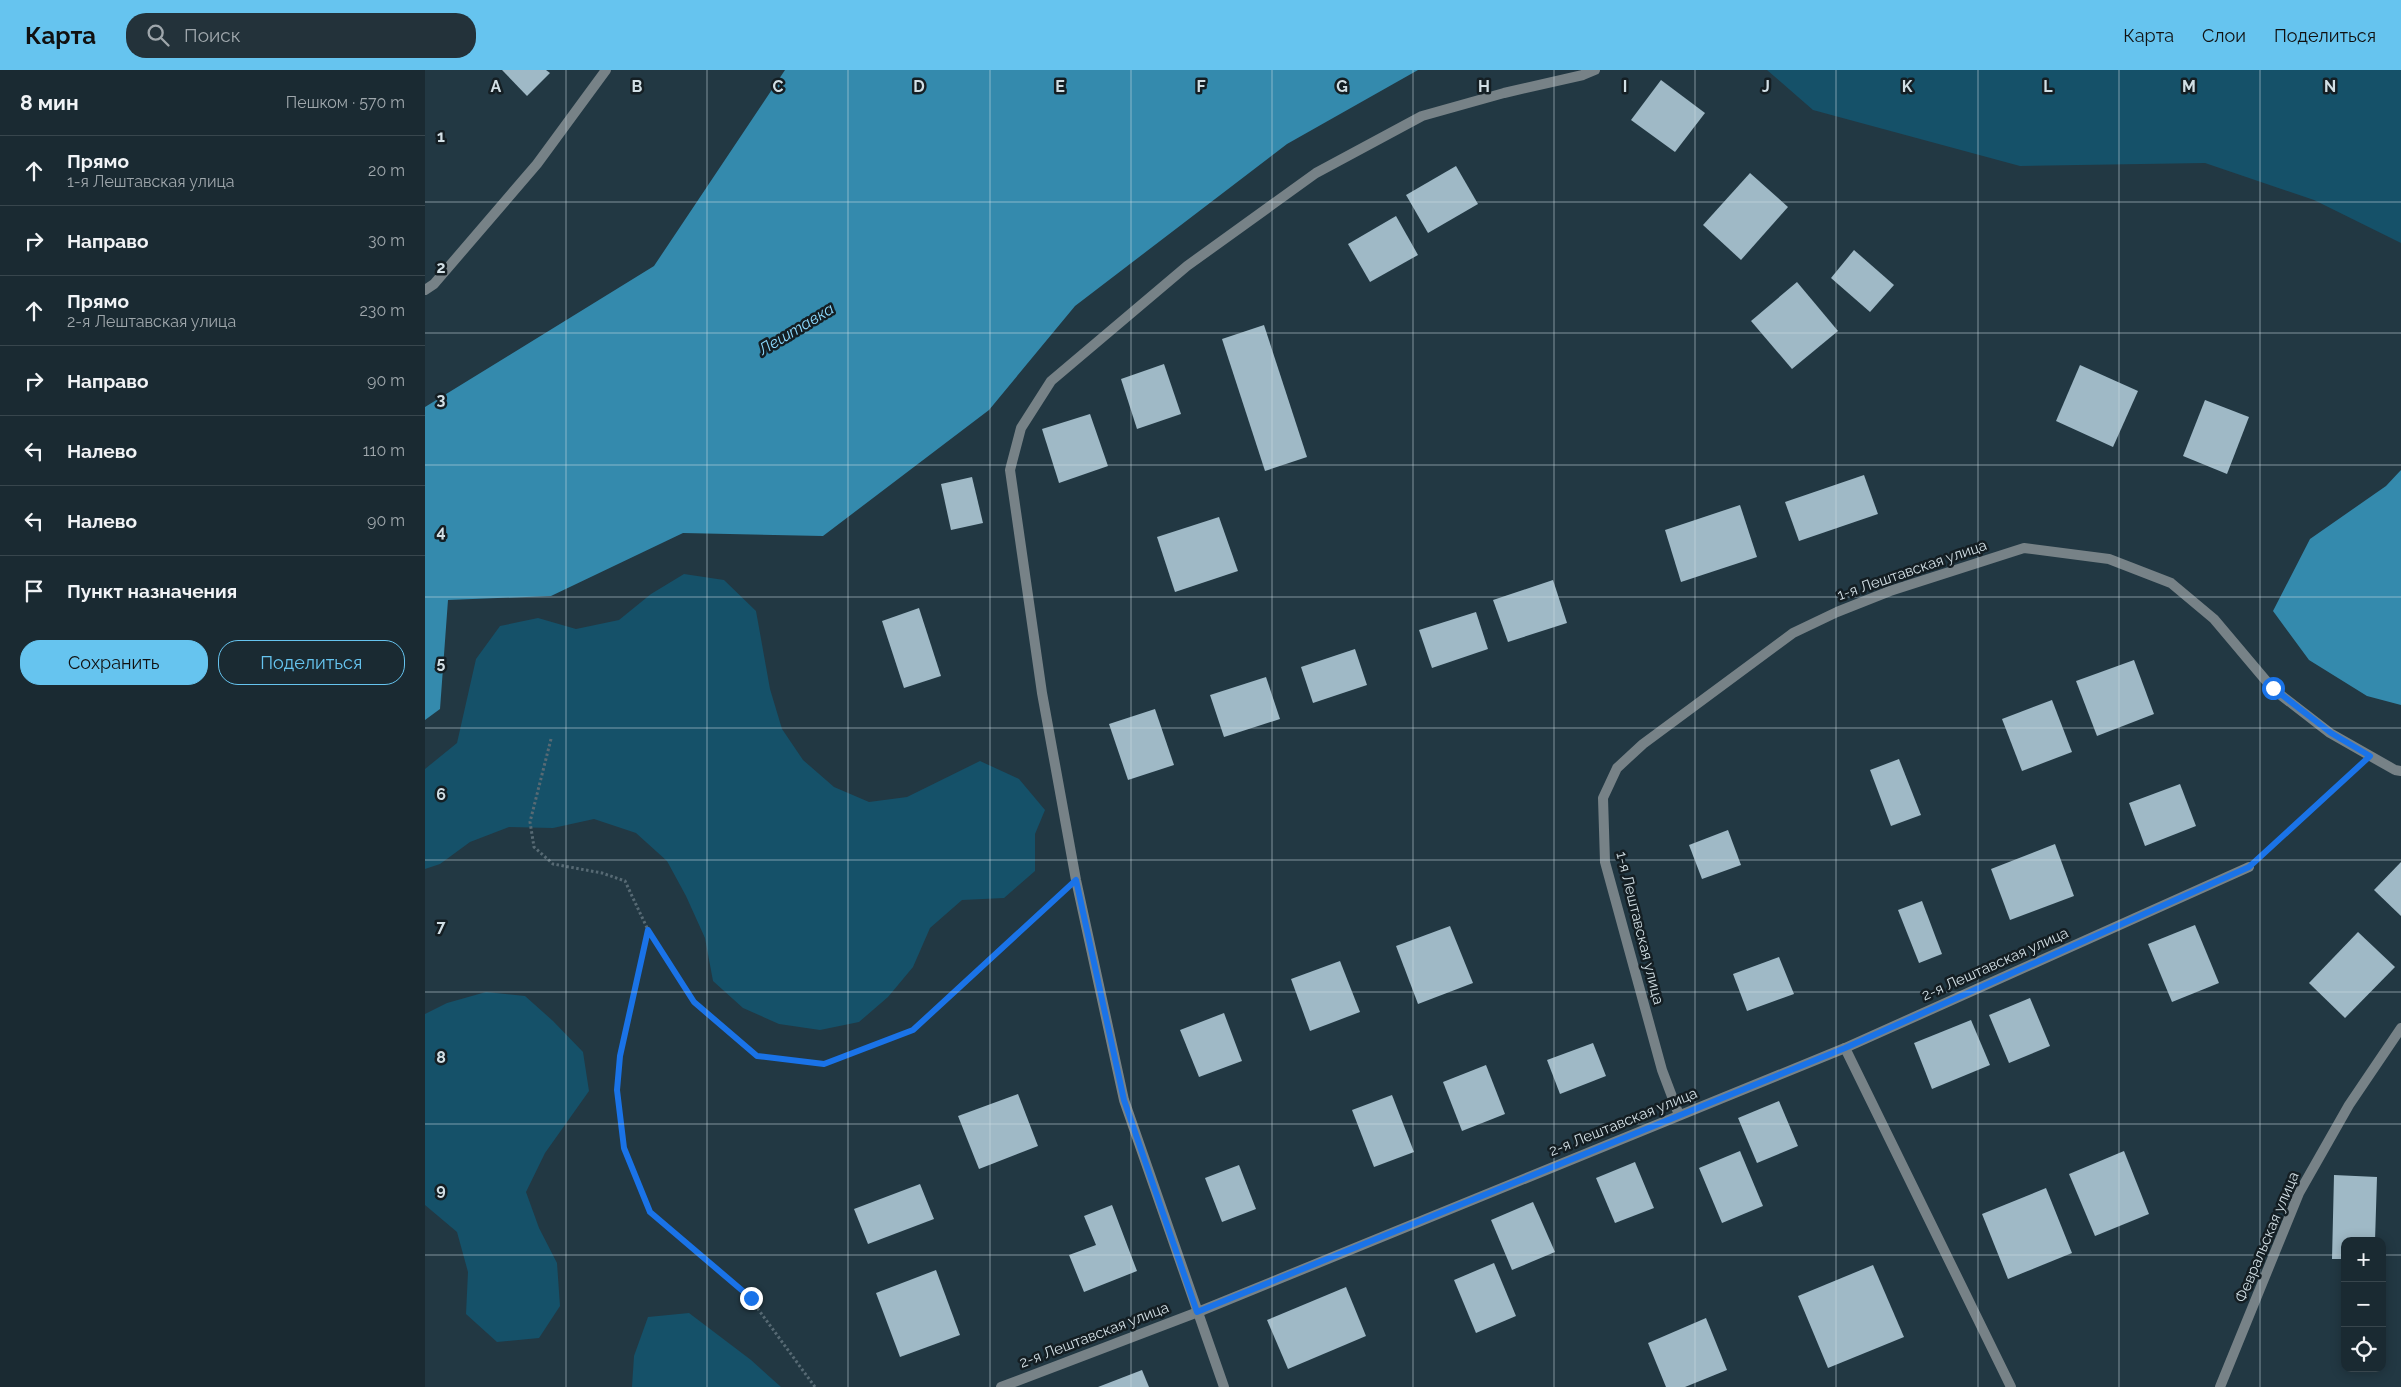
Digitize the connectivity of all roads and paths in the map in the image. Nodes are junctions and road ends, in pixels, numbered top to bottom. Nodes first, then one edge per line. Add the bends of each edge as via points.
1 (607, 70) edge
2 (1595, 70) edge
3 (425, 290) edge
4 (551, 739) dead end
5 (2370, 756) junction
6 (2401, 771) edge
7 (2249, 867) joint
8 (1076, 880) junction
9 (648, 930) junction
10 (2401, 1028) edge
11 (1845, 1048) junction
12 (1679, 1114) junction
13 (1197, 1312) junction
14 (815, 1387) edge
15 (1001, 1387) edge
16 (1224, 1387) edge
17 (2011, 1387) edge
18 (2220, 1387) edge

1 - 3 street via 537,164
2 - 8 street via 1422,116 1317,173 1187,266 1051,381 1021,428 1010,470 1042,693
4 - 9 path via 530,822 534,847 553,864 602,873 625,881
5 - 6 street, 1-я Лештавская улица
5 - 7 path
5 - 12 street, 1-я Лештавская улица via 2331,733 2273,688 2214,619 2171,583 2109,559 2024,548 1890,591 1793,632 1643,744 1617,768 1603,798 1605,862 1662,1070
7 - 11 street, 2-я Лештавская улица
8 - 9 path via 913,1030 824,1064 757,1056 694,1002
8 - 13 street via 1124,1100
9 - 14 path via 620,1056 617,1090 624,1148 650,1212 751,1298
10 - 18 street, Февральская улица via 2349,1105 2299,1193
11 - 12 street, 2-я Лештавская улица
11 - 17 street
12 - 13 street, 2-я Лештавская улица
13 - 15 street, 2-я Лештавская улица
13 - 16 street

